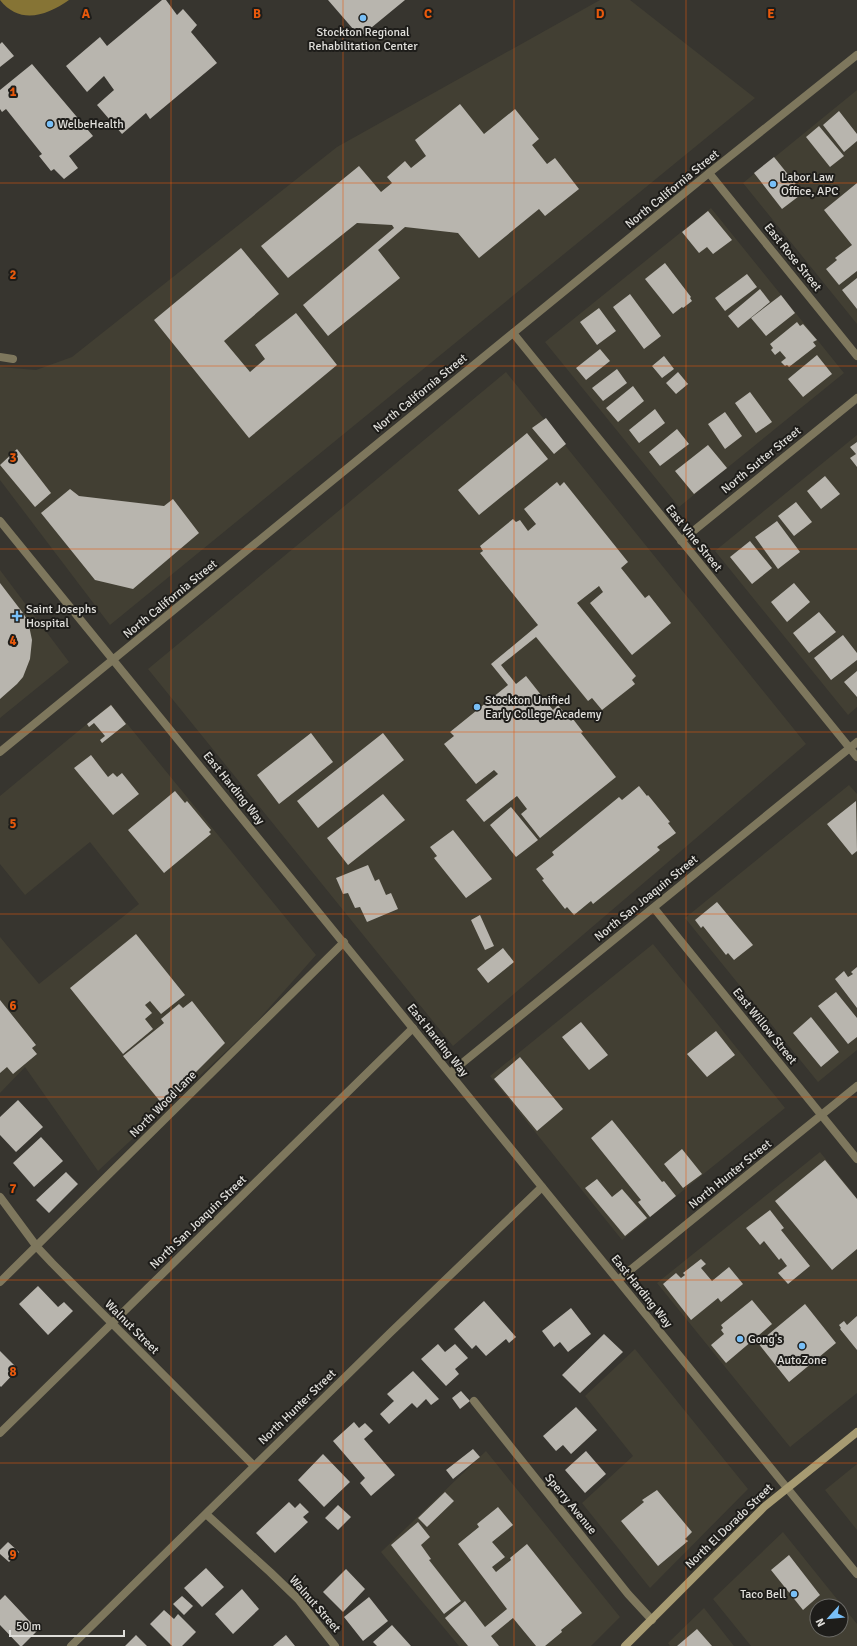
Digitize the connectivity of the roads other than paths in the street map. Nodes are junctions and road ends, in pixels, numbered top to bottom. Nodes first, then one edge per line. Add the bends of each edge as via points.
1 (857, 55) edge
2 (709, 173) junction
3 (513, 333) junction
4 (857, 356) edge
5 (0, 357) edge
6 (13, 360) dead end
7 (857, 398) edge
8 (0, 521) edge
9 (681, 541) junction
10 (114, 660) junction
11 (857, 742) edge
12 (850, 748) junction
13 (0, 752) edge
14 (857, 757) edge
15 (654, 908) junction
16 (344, 942) junction
17 (414, 1028) junction
18 (450, 1073) junction
19 (857, 1086) edge
20 (822, 1115) junction
21 (857, 1159) edge
22 (542, 1187) junction
23 (0, 1198) edge
24 (37, 1247) junction
25 (618, 1280) junction
26 (0, 1282) edge
27 (112, 1324) junction
28 (474, 1401) dead end
29 (857, 1432) edge
30 (0, 1433) edge
31 (254, 1466) junction
32 (787, 1488) junction
33 (206, 1514) junction
34 (857, 1574) edge
35 (652, 1620) junction
36 (71, 1646) edge
37 (335, 1646) edge
38 (625, 1646) edge

1 - 2 street, North California Street
2 - 3 street, North California Street
2 - 4 street, East Rose Street
3 - 9 street, East Vine Street
3 - 10 street, North California Street
5 - 6 street
7 - 9 street, North Sutter Street
8 - 10 street, East Harding Way
9 - 12 street, East Vine Street
10 - 13 street, North California Street
10 - 16 street, East Harding Way
11 - 12 street, North San Joaquin Street
12 - 14 street, East Vine Street
12 - 15 street, North San Joaquin Street
15 - 18 street, North San Joaquin Street
15 - 20 street, East Willow Street
16 - 17 street, East Harding Way
16 - 24 street, North Wood Lane
17 - 18 street, East Harding Way
17 - 27 street, North San Joaquin Street
18 - 22 street, East Harding Way
19 - 20 street, North Hunter Street
20 - 21 street, East Willow Street
20 - 25 street, North Hunter Street
22 - 25 street, East Harding Way
22 - 31 street, North Hunter Street
23 - 24 street, Walnut Street
24 - 26 street, North Wood Lane
24 - 27 street, Walnut Street
25 - 32 street, East Harding Way
27 - 30 street, North San Joaquin Street
27 - 31 street, Walnut Street
28 - 35 street, Sperry Avenue via 628,1594
29 - 32 main road, North El Dorado Street
31 - 33 street, North Hunter Street
32 - 34 street, East Harding Way
32 - 35 main road, North El Dorado Street via 764,1507
33 - 36 street, North Hunter Street
33 - 37 street, Walnut Street via 298,1599
35 - 38 main road, North El Dorado Street

